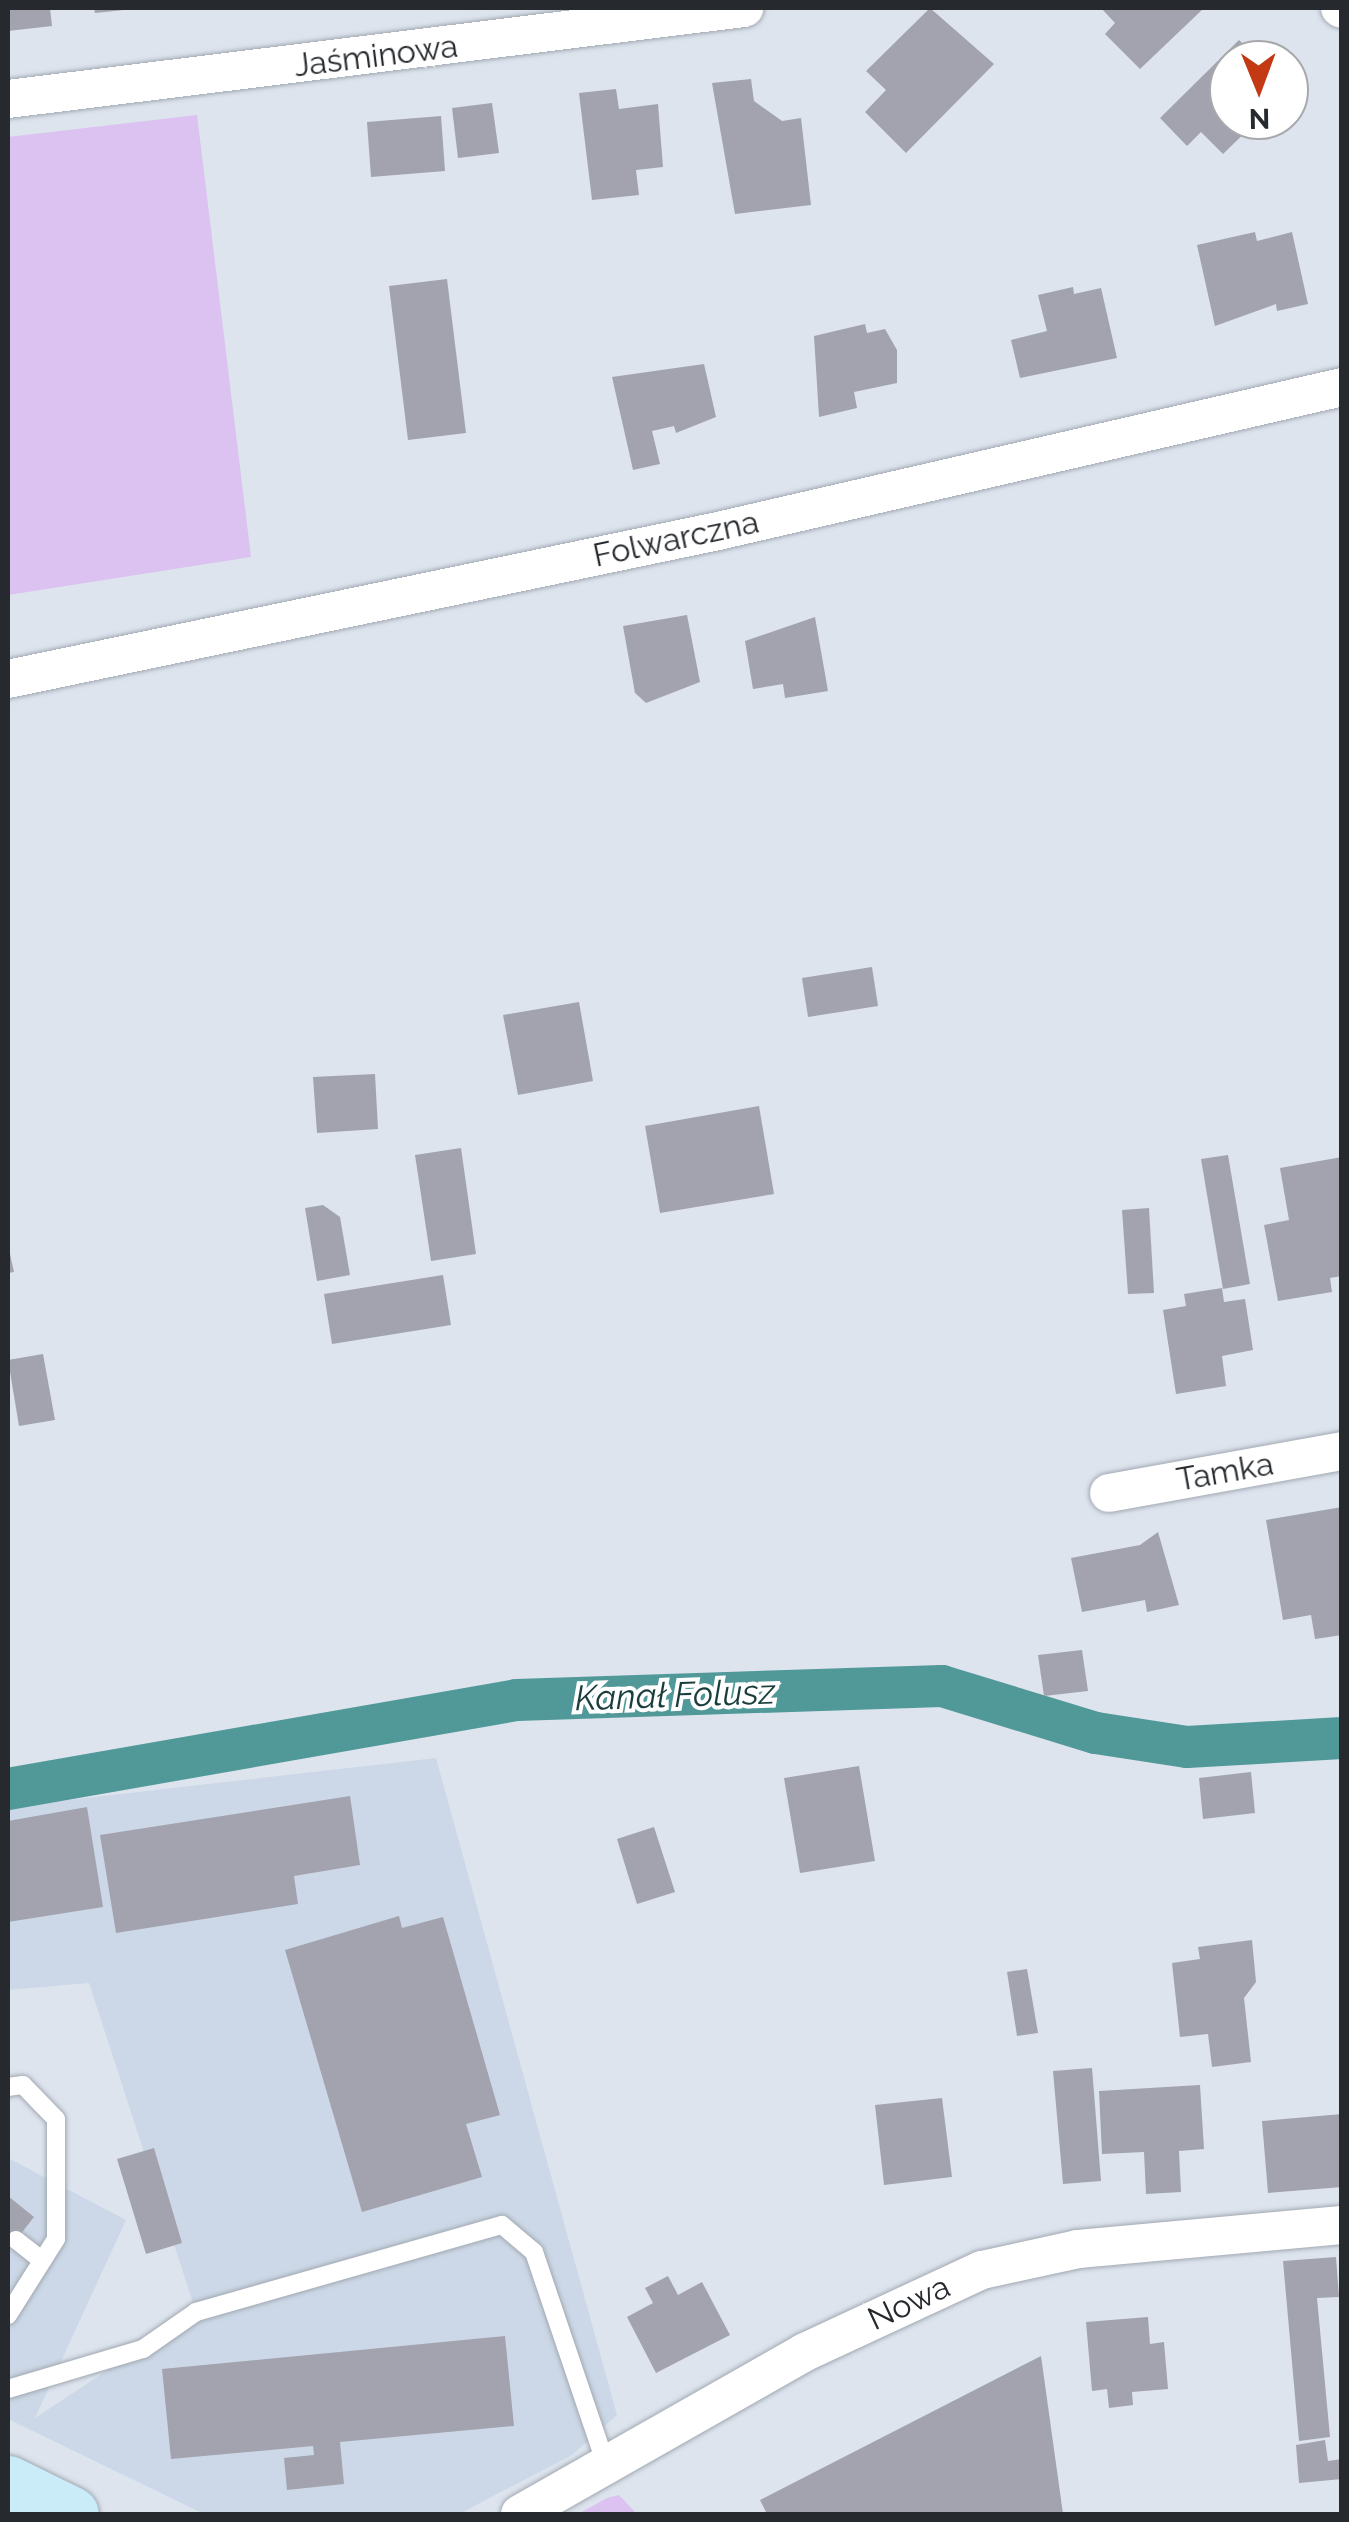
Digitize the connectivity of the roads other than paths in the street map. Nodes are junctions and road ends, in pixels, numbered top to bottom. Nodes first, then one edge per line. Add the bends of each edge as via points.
1 (744, 8) edge
2 (8, 99) edge
3 (1342, 387) edge
4 (8, 679) edge
5 (1342, 1451) edge
6 (1109, 1493) dead end
7 (8, 2087) edge
8 (1342, 2224) edge
9 (16, 2240) dead end
10 (42, 2260) junction
11 (8, 2315) edge
12 (8, 2389) edge
13 (606, 2465) junction
14 (8, 2482) edge
15 (72, 2514) edge
16 (520, 2514) edge

1 - 2 street, Jaśminowa
3 - 4 street, Folwarczna via 718,531
5 - 6 street, Tamka
7 - 10 lane via 23,2085 56,2118 56,2238
8 - 13 street, Nowa via 1016,2258 803,2353
9 - 10 lane
10 - 11 lane
12 - 13 lane via 142,2349 196,2312 502,2225 534,2252
13 - 16 street, Nowa
14 - 15 main road

